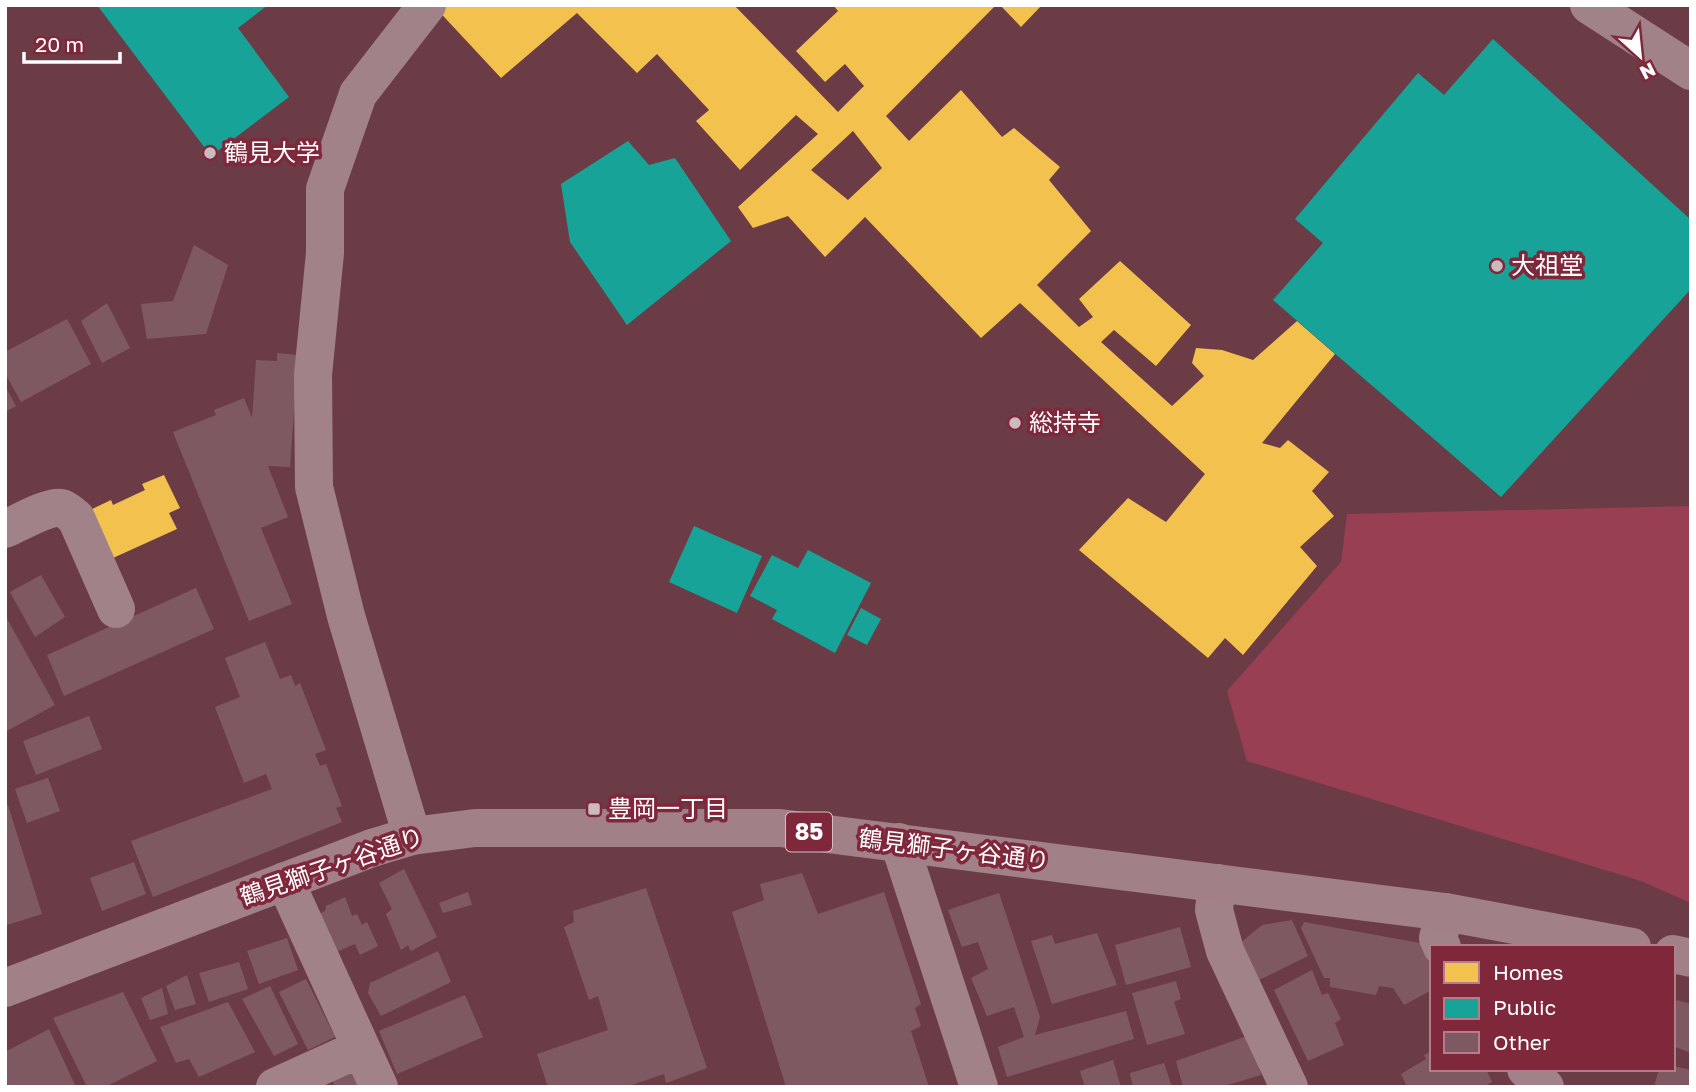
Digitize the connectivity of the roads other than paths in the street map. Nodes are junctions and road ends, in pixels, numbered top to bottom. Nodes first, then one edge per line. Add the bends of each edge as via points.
1 (427, 5) edge
2 (1590, 5) edge
3 (1691, 71) edge
4 (5, 529) edge
5 (116, 609) dead end
6 (412, 836) junction
7 (899, 842) junction
8 (285, 881) junction
9 (1217, 883) junction
10 (1444, 929) edge
11 (1611, 945) edge
12 (5, 988) edge
13 (361, 1048) junction
14 (1528, 1071) edge
15 (275, 1087) edge
16 (379, 1087) edge
17 (979, 1087) edge
18 (1289, 1087) edge
19 (1545, 1087) edge

1 - 6 street via 358,94 325,189 325,253 313,375 314,487 346,616
2 - 3 street
4 - 5 street via 50,509 68,512 76,518
6 - 7 main road, 鶴見獅子ヶ谷通り / 85 via 475,828 780,828
6 - 8 main road, 鶴見獅子ヶ谷通り / 85
7 - 9 main road, 鶴見獅子ヶ谷通り / 85
7 - 17 street
8 - 12 main road, 鶴見獅子ヶ谷通り / 85
8 - 13 street
9 - 10 main road, 鶴見獅子ヶ谷通り / 85
9 - 18 street via 1214,910 1225,951
10 - 11 main road, 鶴見獅子ヶ谷通り / 85
13 - 15 street
13 - 16 street
14 - 19 street

